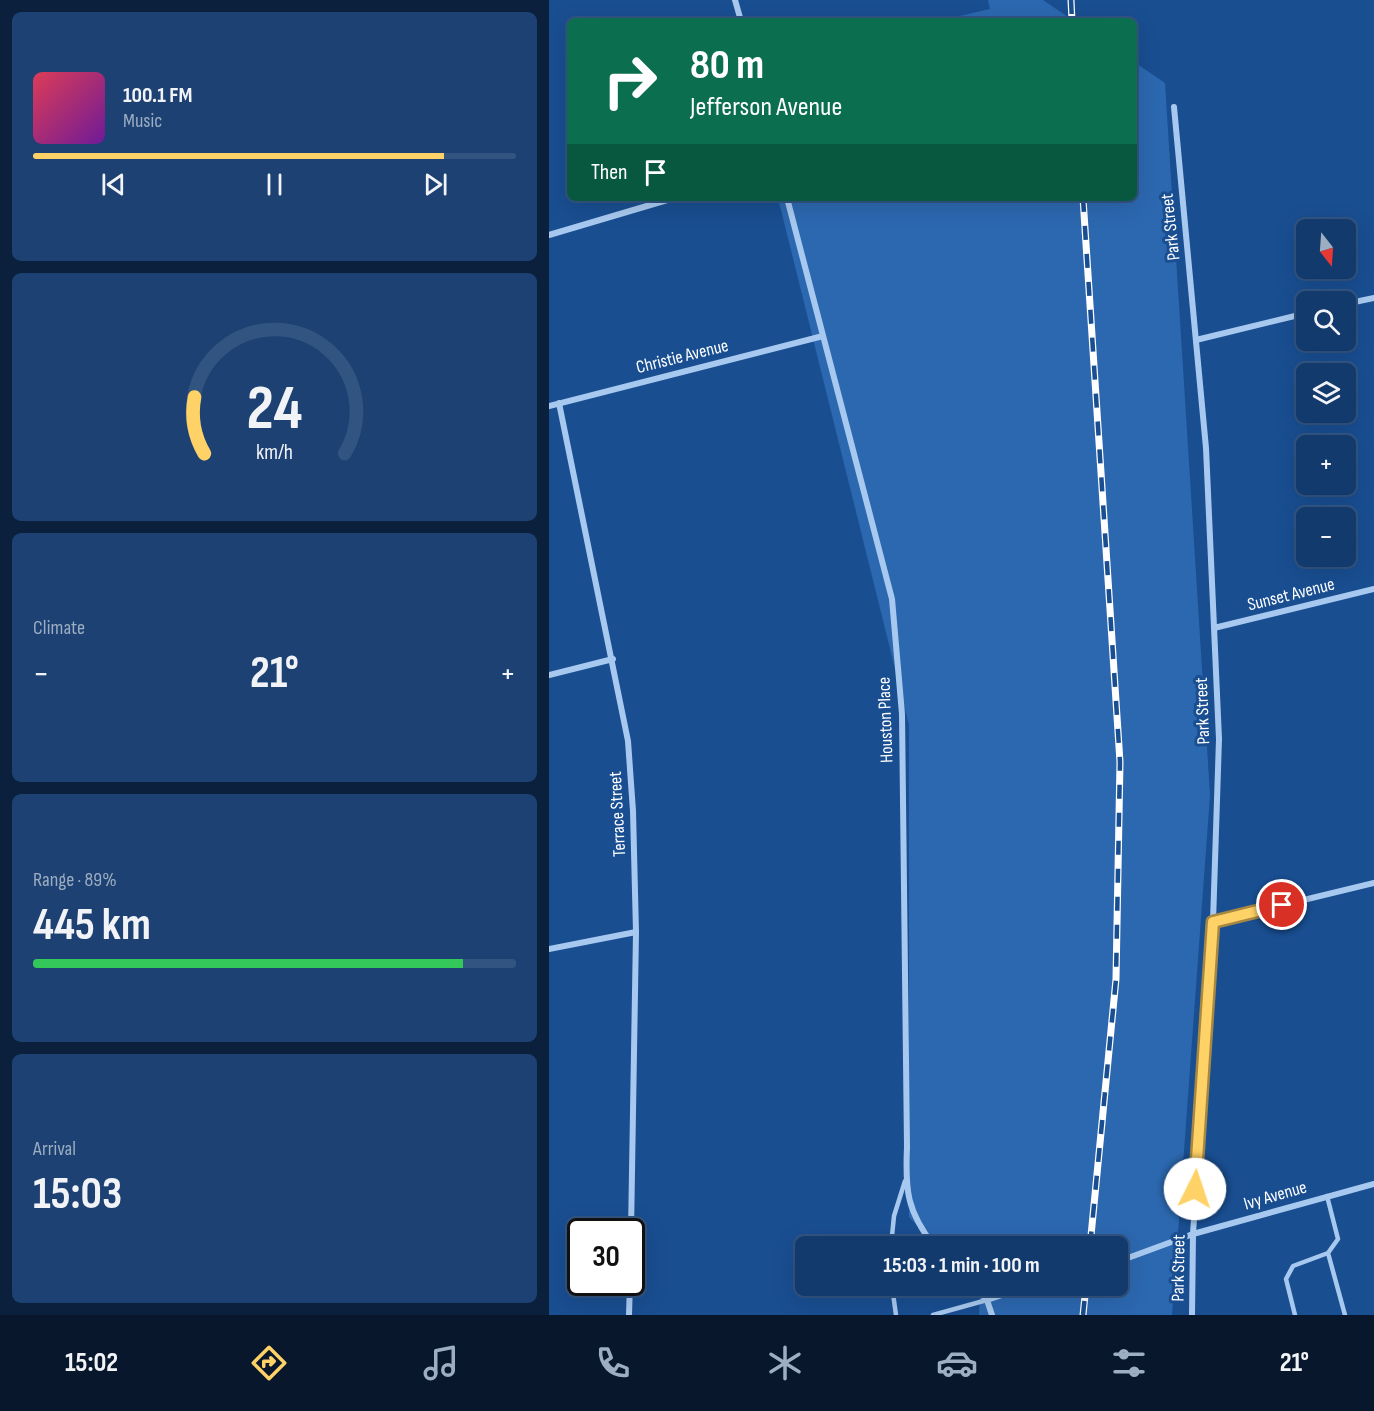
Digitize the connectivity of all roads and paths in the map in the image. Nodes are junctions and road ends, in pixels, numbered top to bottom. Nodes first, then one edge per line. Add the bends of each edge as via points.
1 (735, 0) edge
2 (740, 18) edge
3 (1174, 107) dead end
4 (664, 201) edge
5 (788, 201) edge
6 (549, 235) edge
7 (1374, 297) edge
8 (1356, 301) edge
9 (1296, 316) edge
10 (823, 336) junction
11 (1196, 339) junction
12 (559, 403) junction
13 (549, 405) edge
14 (1374, 589) edge
15 (1214, 628) junction
16 (613, 659) junction
17 (549, 675) edge
18 (1374, 884) edge
19 (1213, 922) junction
20 (636, 932) junction
21 (549, 949) edge
22 (905, 1181) junction
23 (1374, 1184) edge
24 (1327, 1196) junction
25 (631, 1218) edge
26 (1193, 1234) junction
27 (892, 1236) edge
28 (928, 1236) edge
29 (1328, 1253) junction
30 (1128, 1258) edge
31 (630, 1296) edge
32 (894, 1296) edge
33 (983, 1296) edge
34 (999, 1296) edge
35 (987, 1300) junction
36 (629, 1315) edge
37 (896, 1315) edge
38 (933, 1315) edge
39 (992, 1315) edge
40 (1192, 1315) edge
41 (1295, 1315) edge
42 (1345, 1315) edge

1 - 2 street
3 - 11 street, Park Street
4 - 6 street
5 - 10 street, Houston Place
7 - 8 street
9 - 11 street
10 - 12 street, Christie Avenue
10 - 22 street, Houston Place via 892,599 897,643 902,714
11 - 15 street, Park Street via 1206,448
12 - 13 street, Christie Avenue
12 - 16 street, Terrace Street
14 - 15 street, Sunset Avenue
15 - 19 street, Park Street via 1219,760
16 - 17 street
16 - 20 street, Terrace Street via 628,741
18 - 19 street
19 - 26 street, Park Street
20 - 21 street
20 - 25 street, Terrace Street
22 - 27 lane
22 - 28 street, Houston Place via 914,1218
23 - 24 street, Ivy Avenue
24 - 26 street, Ivy Avenue
24 - 29 lane via 1338,1239
26 - 30 street, Ivy Avenue
26 - 40 street, Park Street
29 - 41 lane via 1293,1266 1286,1279
29 - 42 lane
31 - 36 street
32 - 37 lane
33 - 35 street
34 - 35 street
35 - 38 lane
35 - 39 street

